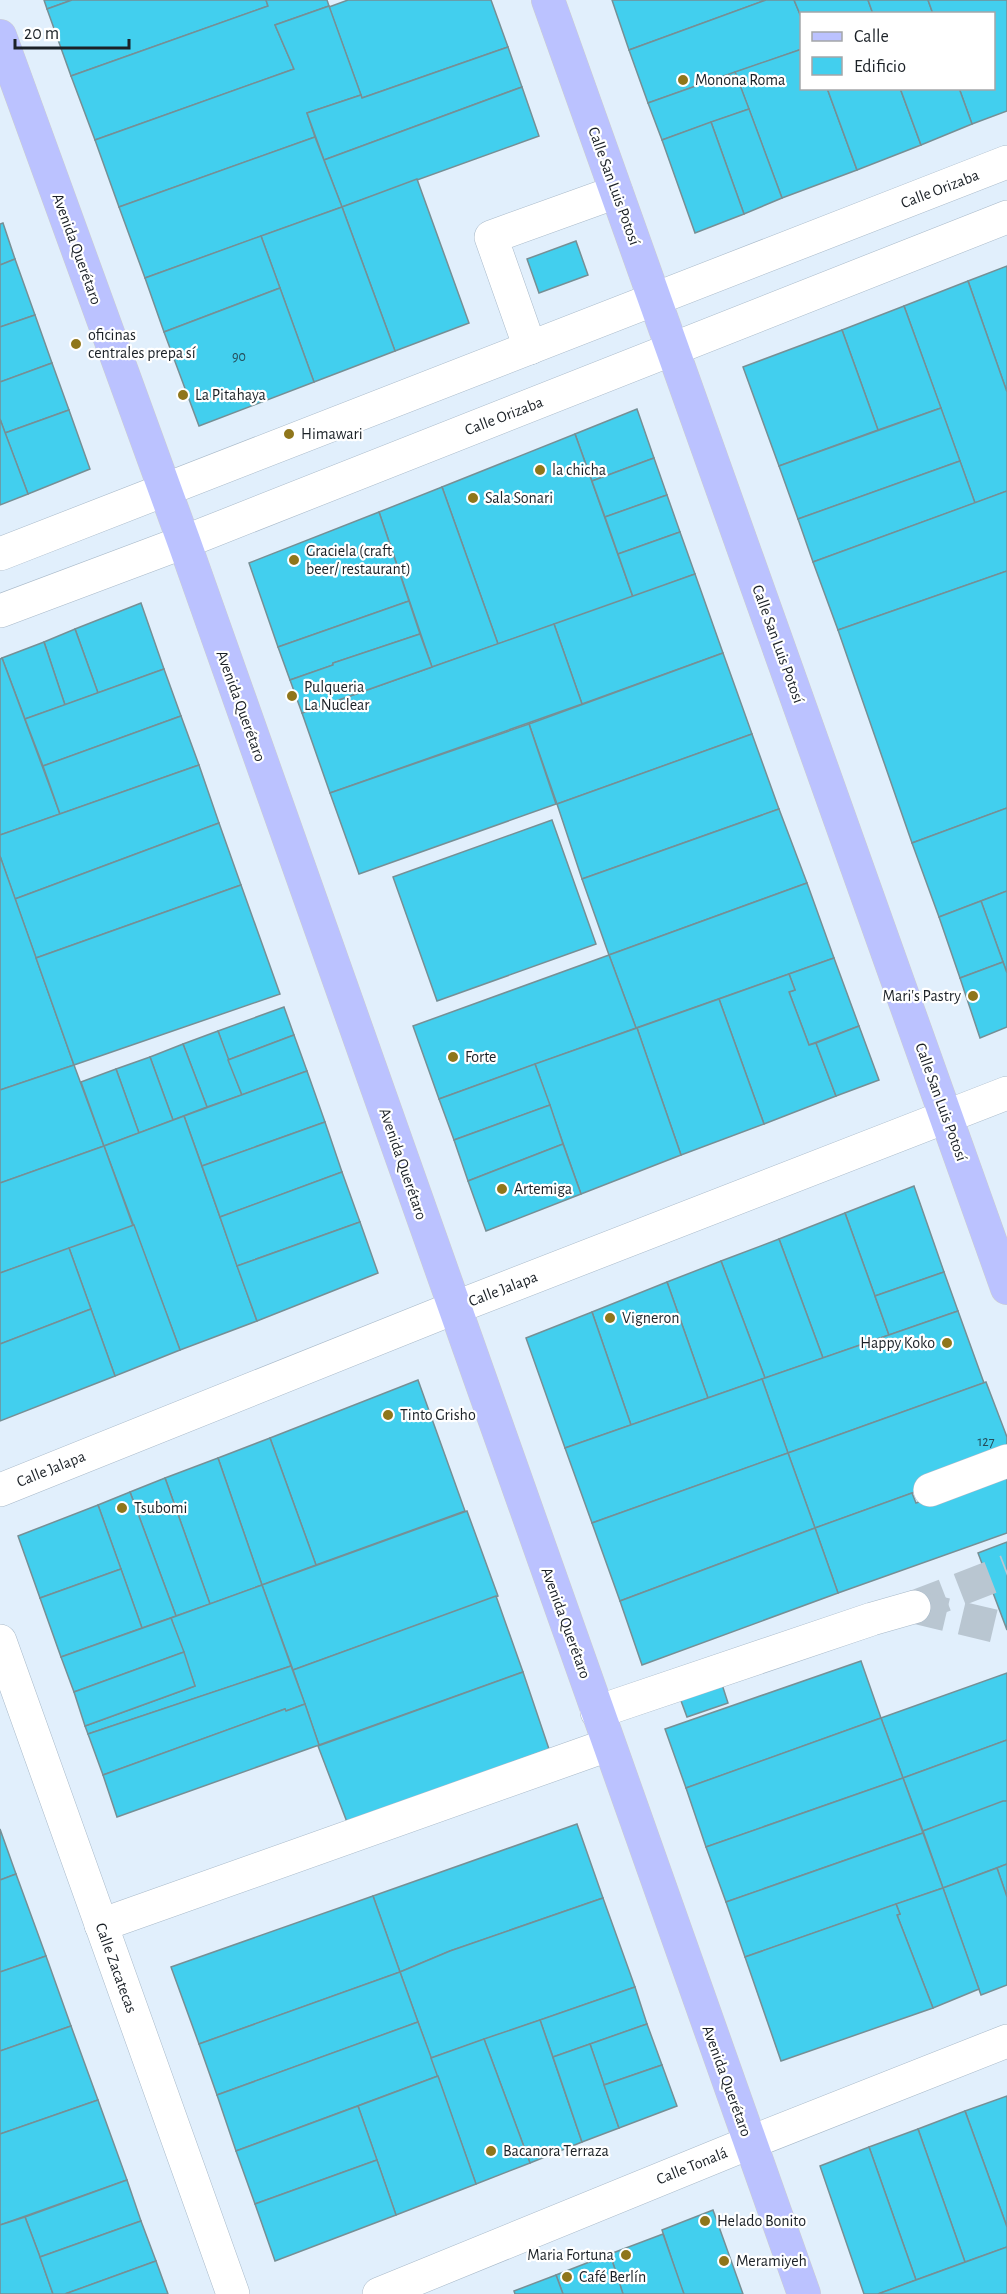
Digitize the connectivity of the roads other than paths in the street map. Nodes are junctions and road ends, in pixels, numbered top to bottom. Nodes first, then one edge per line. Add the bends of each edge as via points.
1 (548, 0) edge
2 (0, 36) edge
3 (1007, 162) edge
4 (616, 192) junction
5 (1007, 217) edge
6 (655, 300) junction
7 (530, 348) junction
8 (674, 350) junction
9 (163, 489) junction
10 (184, 542) junction
11 (0, 554) edge
12 (0, 611) edge
13 (1007, 1093) edge
14 (946, 1116) junction
15 (1007, 1288) edge
16 (454, 1308) junction
17 (1007, 1461) edge
18 (0, 1490) edge
19 (930, 1490) dead end
20 (914, 1606) dead end
21 (0, 1641) edge
22 (597, 1712) junction
23 (608, 1745) junction
24 (101, 1925) junction
25 (1007, 2041) edge
26 (749, 2143) junction
27 (233, 2294) edge
28 (379, 2294) edge
29 (804, 2294) edge

1 - 4 main road, Calle San Luis Potosí
2 - 9 main road, Avenida Querétaro
3 - 6 street, Calle Orizaba
4 - 6 main road, Calle San Luis Potosí
4 - 7 street via 491,237
5 - 8 street, Calle Orizaba
6 - 7 street, Calle Orizaba
6 - 8 main road, Calle San Luis Potosí
7 - 9 street, Calle Orizaba
8 - 10 street, Calle Orizaba
8 - 14 main road, Calle San Luis Potosí
9 - 10 main road, Avenida Querétaro
9 - 11 street, Calle Orizaba
10 - 12 street, Calle Orizaba
10 - 16 main road, Avenida Querétaro
13 - 14 street, Calle Jalapa
14 - 15 main road, Calle San Luis Potosí
14 - 16 street, Calle Jalapa
16 - 18 street, Calle Jalapa
16 - 22 main road, Avenida Querétaro
17 - 19 street
20 - 22 street
21 - 24 street, Calle Zacatecas
22 - 23 main road, Avenida Querétaro
23 - 24 street
23 - 26 main road, Avenida Querétaro
24 - 27 street, Calle Zacatecas
25 - 26 street, Calle Tonalá
26 - 28 street, Calle Tonalá
26 - 29 main road, Avenida Querétaro

